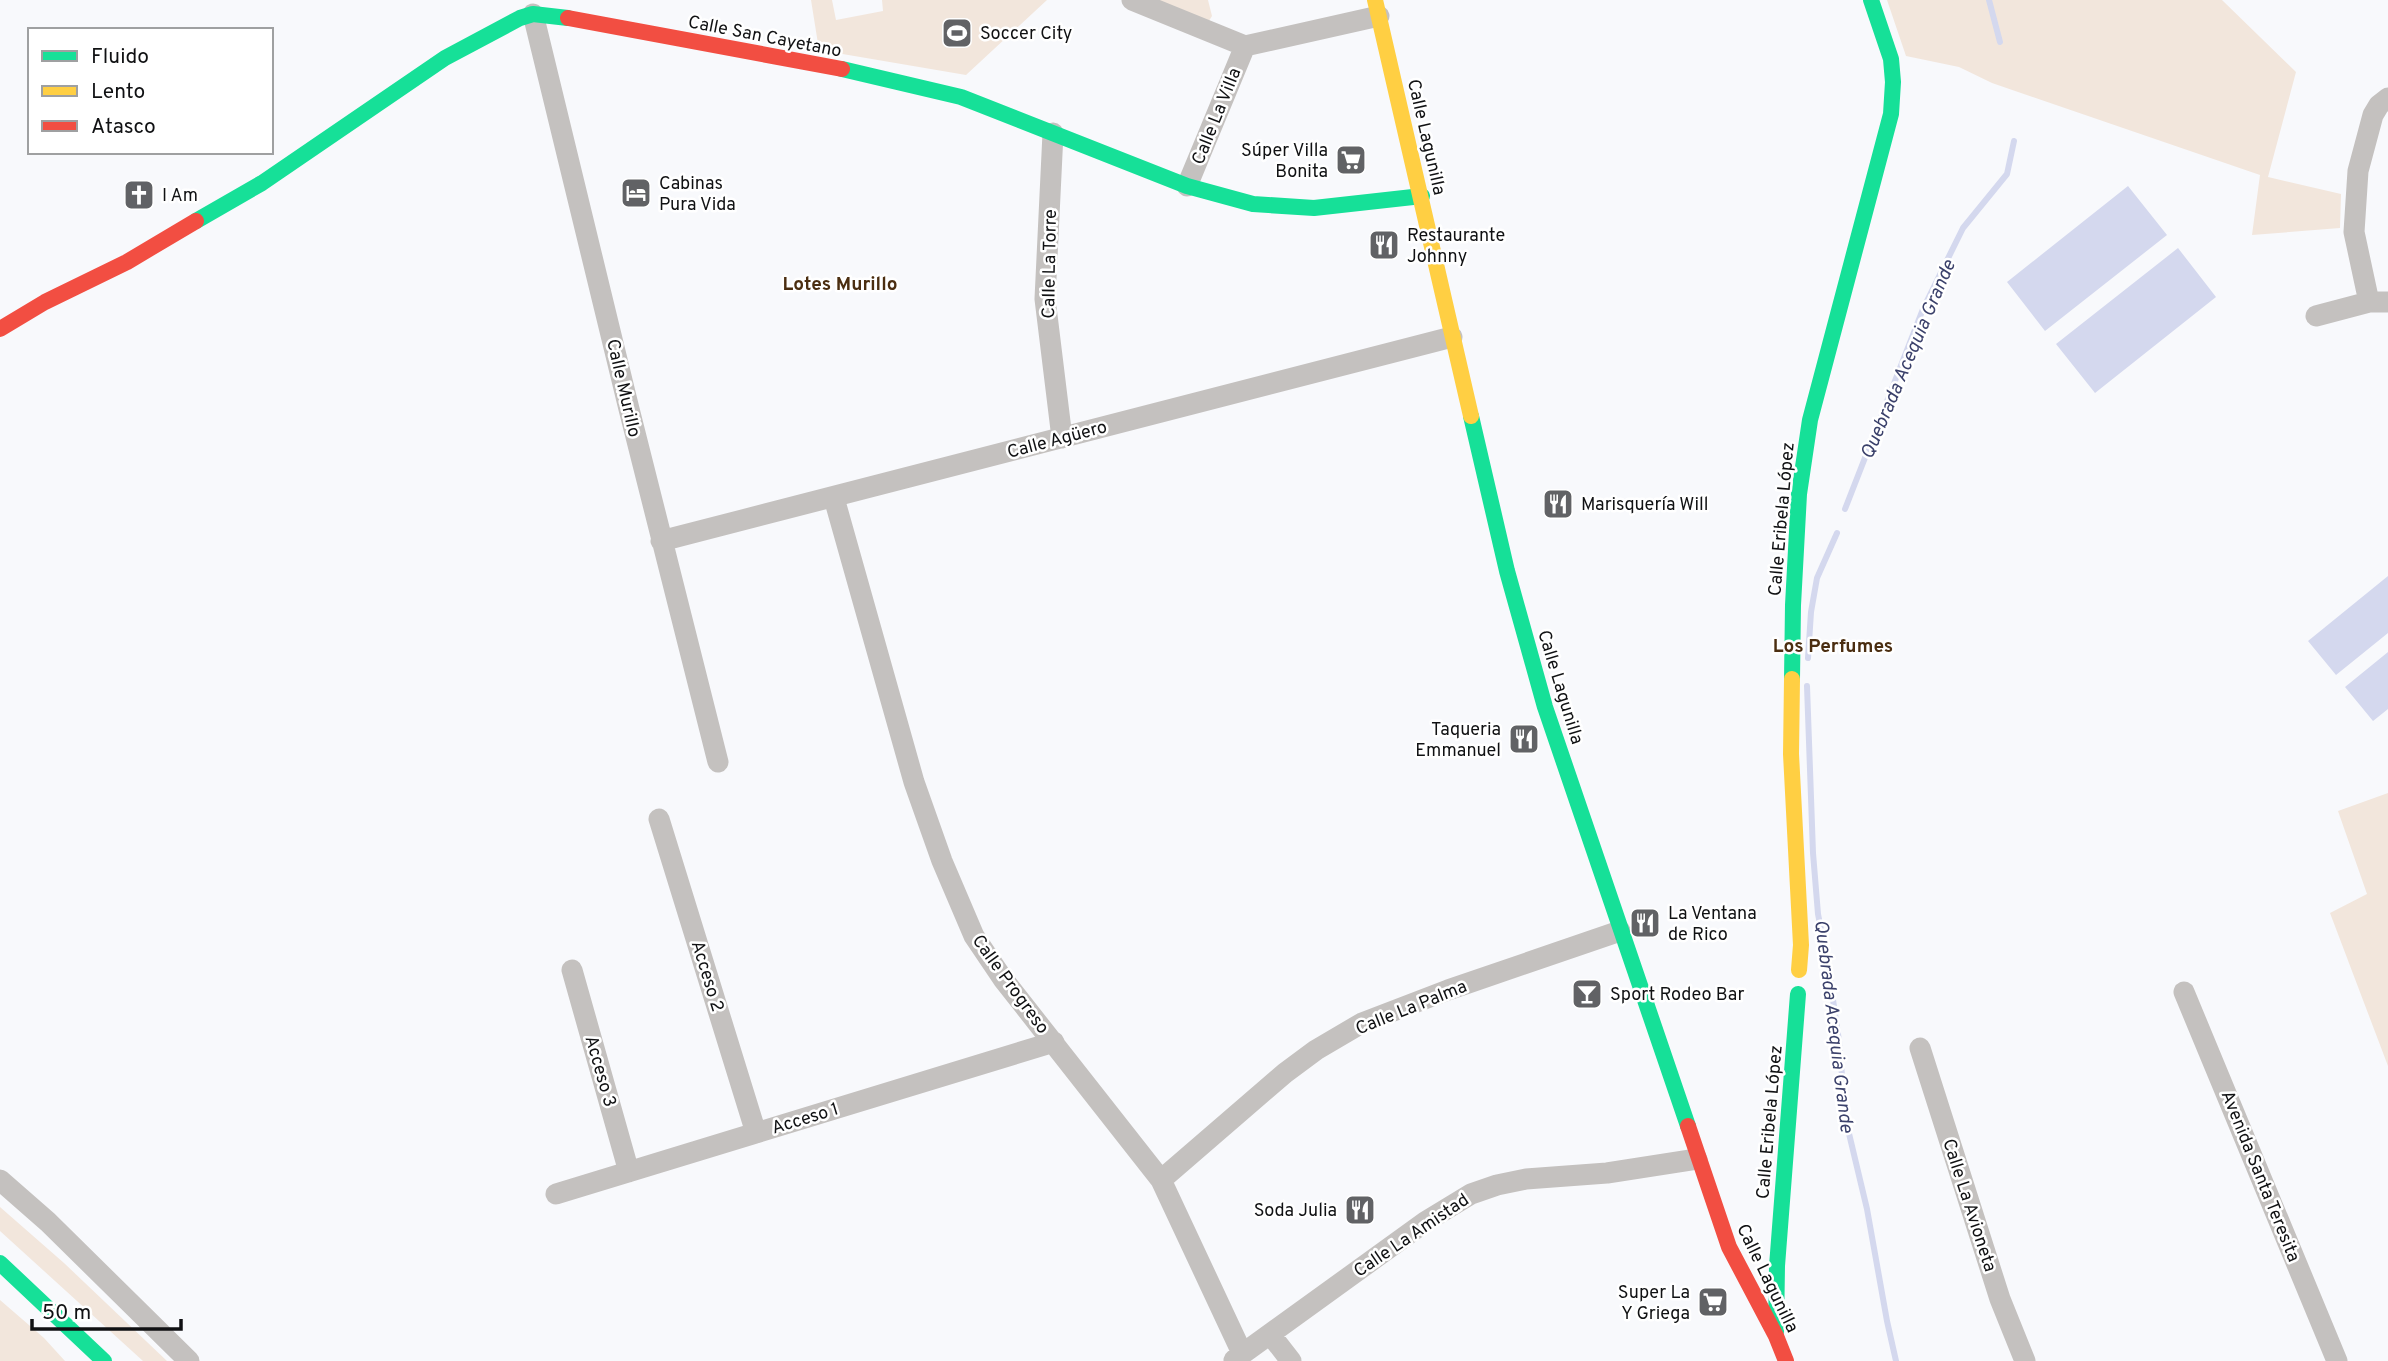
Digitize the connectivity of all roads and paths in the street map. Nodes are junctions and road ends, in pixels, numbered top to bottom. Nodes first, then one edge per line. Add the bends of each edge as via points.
1 (1132, 0) edge
2 (1871, 0) edge
3 (1377, 8) edge
4 (541, 9) edge
5 (1245, 46) junction
6 (2388, 98) edge
7 (1053, 132) junction
8 (1187, 186) junction
9 (1422, 196) junction
10 (2379, 302) edge
11 (2316, 316) dead end
12 (0, 329) edge
13 (1452, 337) junction
14 (1062, 438) junction
15 (834, 498) junction
16 (662, 541) junction
17 (718, 762) dead end
18 (659, 819) dead end
19 (1620, 932) junction
20 (572, 970) dead end
21 (1799, 970) dead end
22 (2184, 992) dead end
23 (1798, 994) dead end
24 (1054, 1042) junction
25 (1920, 1048) dead end
26 (756, 1133) junction
27 (1697, 1159) junction
28 (629, 1172) junction
29 (0, 1180) edge
30 (1161, 1180) junction
31 (556, 1194) dead end
32 (0, 1263) edge
33 (1270, 1334) junction
34 (1776, 1336) junction
35 (1237, 1357) edge
36 (104, 1361) edge
37 (189, 1361) edge
38 (1291, 1361) edge
39 (1786, 1361) edge
40 (2025, 1361) edge
41 (2337, 1361) edge

1 - 5 street, Calle La Villa
2 - 21 main road, Calle Eribela López via 1891,59 1891,114 1810,420 1799,494 1791,754
3 - 5 street, Calle La Villa
3 - 9 main road, Calle Lagunilla
4 - 7 main road, Calle San Cayetano via 881,77 961,97
4 - 12 main road via 445,58 250,190
4 - 16 street, Calle Murillo
5 - 8 street, Calle La Villa
6 - 10 street via 2373,115 2358,171 2354,232
7 - 8 main road, Calle San Cayetano
7 - 14 street, Calle La Torre via 1045,299
8 - 9 main road, Calle San Cayetano via 1253,204 1314,208
9 - 13 main road, Calle Lagunilla
10 - 11 street
13 - 14 street, Calle Agüero
13 - 19 main road, Calle Lagunilla via 1538,682
14 - 15 street, Calle Agüero
15 - 16 street, Calle Agüero
15 - 24 street, Calle Progreso via 914,782 942,862 974,936
16 - 17 street, Calle Murillo
18 - 26 street, Acceso 2
19 - 27 main road, Calle Lagunilla
19 - 30 street, Calle La Palma via 1362,1023 1285,1073
20 - 28 street, Acceso 3
22 - 41 street, Avenida Santa Teresita
23 - 34 main road, Calle Eribela López
24 - 26 street, Acceso 1
24 - 30 street, Calle Progreso
25 - 40 street, Calle La Avioneta via 2000,1299
26 - 28 street, Acceso 1
27 - 33 street, Calle La Amistad via 1526,1179 1471,1194
27 - 34 main road, Calle Lagunilla via 1729,1247
28 - 31 street, Acceso 1
29 - 37 street
30 - 35 street, Calle Progreso
32 - 36 main road
33 - 35 street, Calle La Amistad
33 - 38 street
34 - 39 main road, Calle Lagunilla

